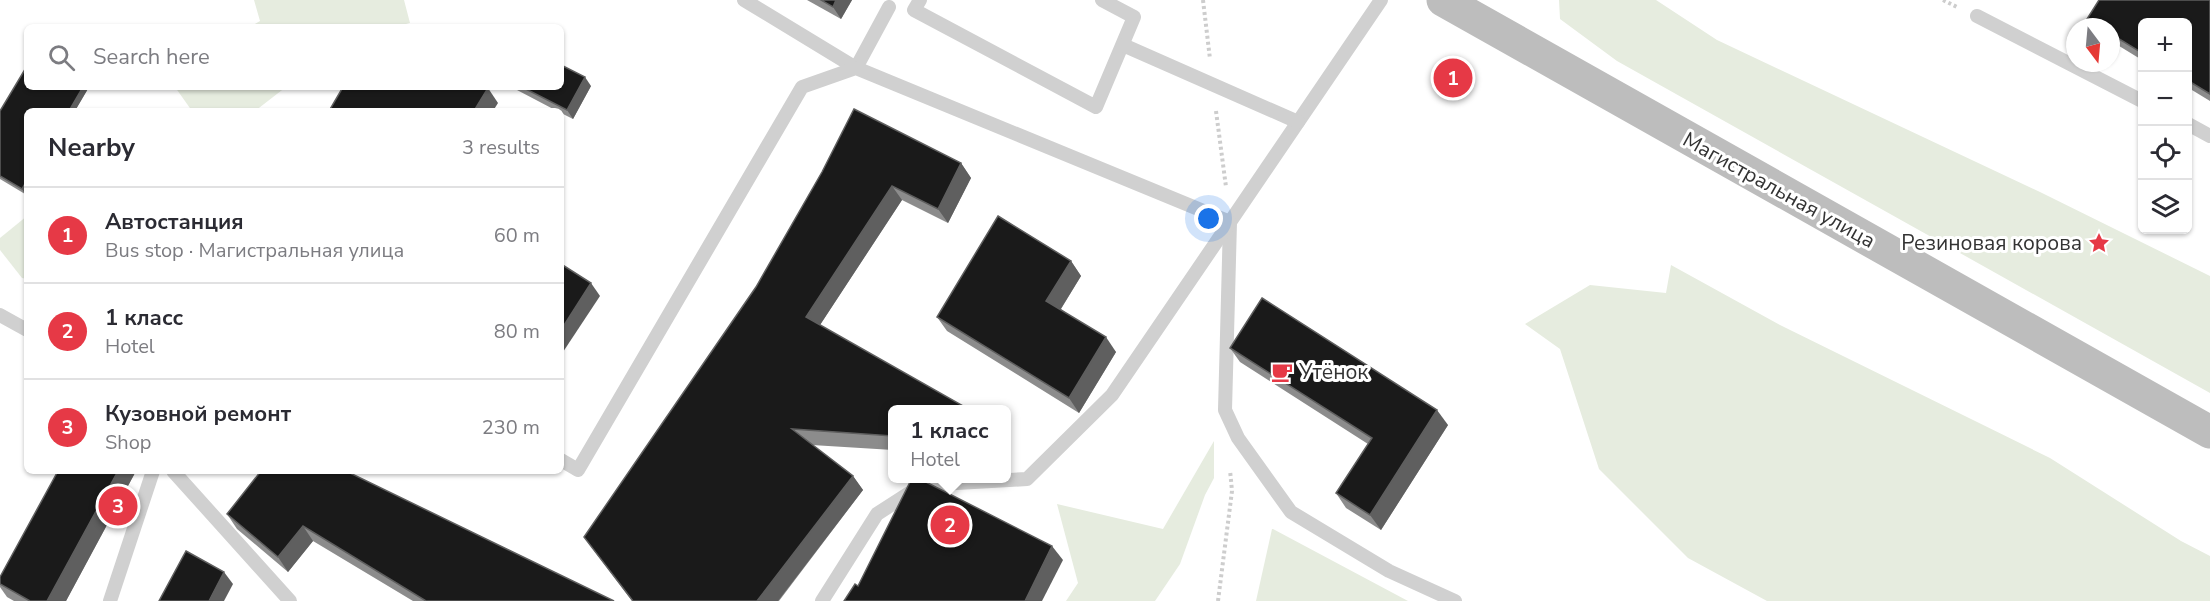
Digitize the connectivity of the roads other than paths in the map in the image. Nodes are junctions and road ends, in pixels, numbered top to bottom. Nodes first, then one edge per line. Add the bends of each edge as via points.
1 (744, 0) edge
2 (920, 0) edge
3 (1102, 0) edge
4 (1381, 0) edge
5 (1443, 0) edge
6 (889, 7) dead end
7 (1977, 16) dead end
8 (1123, 45) junction
9 (856, 68) junction
10 (2138, 99) edge
11 (1298, 122) junction
12 (2191, 126) edge
13 (2210, 136) edge
14 (1230, 222) junction
15 (0, 315) edge
16 (24, 328) edge
17 (2210, 432) edge
18 (564, 462) edge
19 (152, 474) edge
20 (176, 474) edge
21 (1011, 480) edge
22 (957, 483) edge
23 (110, 601) edge
24 (290, 601) edge
25 (822, 601) edge
26 (1455, 601) edge

1 - 9 lane
2 - 8 lane via 914,10 1096,107
3 - 8 lane via 1134,17
4 - 11 lane
5 - 17 main road, Магистральная улица
6 - 9 lane
7 - 10 lane
8 - 11 lane
9 - 14 lane
9 - 18 lane via 802,87 578,470
11 - 14 lane
12 - 13 lane
14 - 21 lane via 1112,395 1026,479
14 - 26 lane via 1226,410 1238,438 1291,512 1389,571
15 - 16 lane
19 - 23 lane
20 - 24 lane
22 - 25 lane via 922,485 877,514

